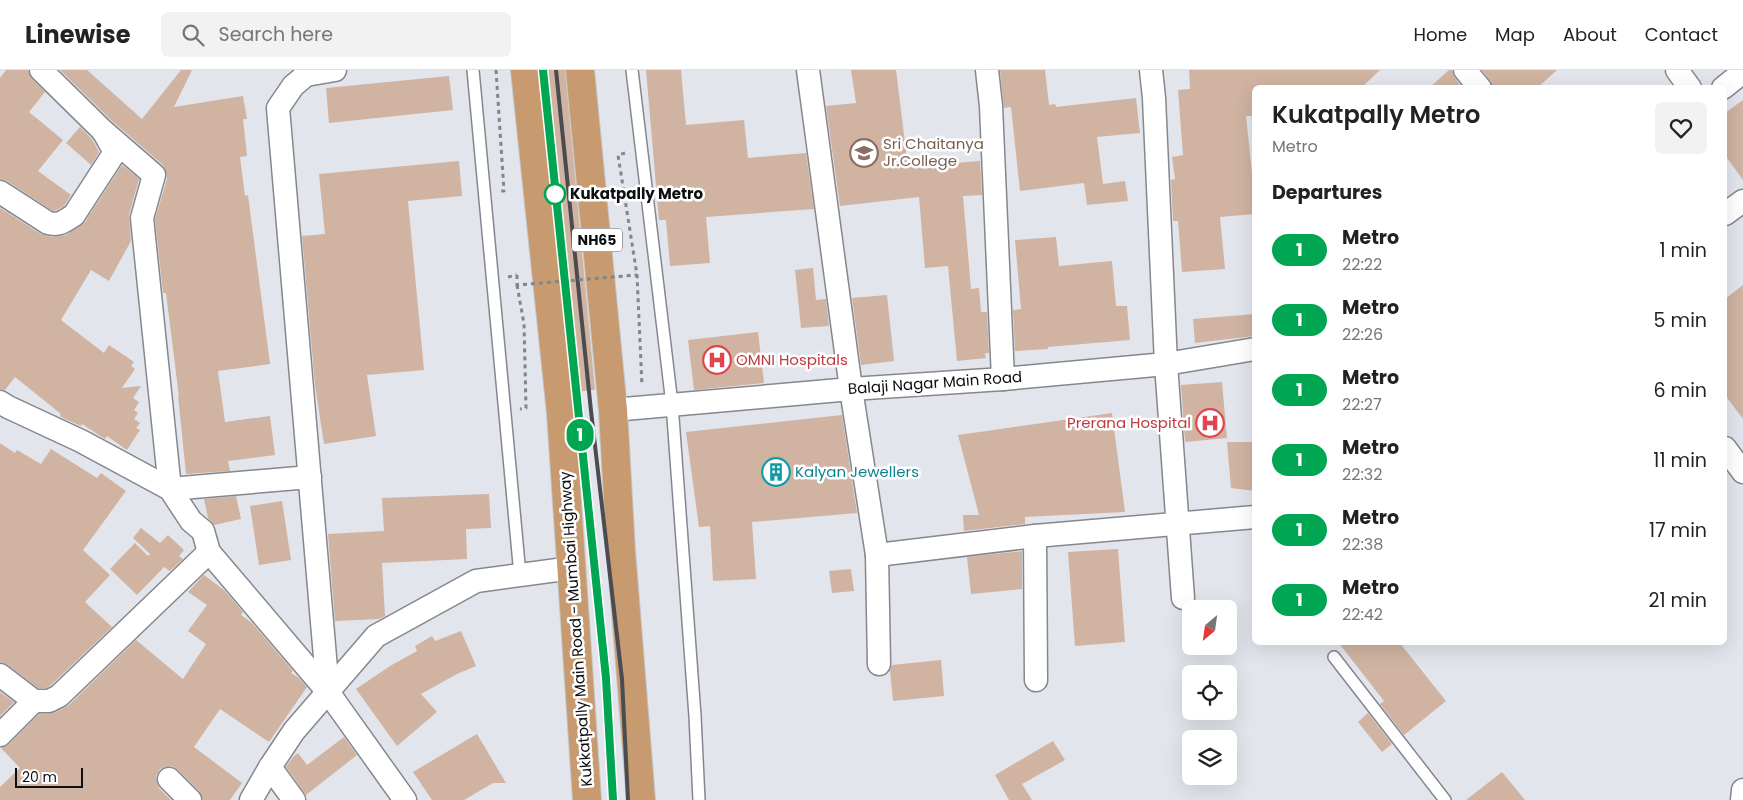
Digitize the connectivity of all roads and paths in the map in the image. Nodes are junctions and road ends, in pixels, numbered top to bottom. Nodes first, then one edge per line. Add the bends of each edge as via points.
1 (41, 70) edge
2 (335, 70) edge
3 (473, 70) edge
4 (496, 70) edge
5 (525, 70) edge
6 (580, 70) edge
7 (632, 70) edge
8 (808, 70) edge
9 (987, 70) edge
10 (1151, 70) edge
11 (1465, 70) edge
12 (1677, 70) edge
13 (1743, 72) edge
14 (1478, 85) edge
15 (1688, 85) edge
16 (1727, 85) edge
17 (102, 130) junction
18 (618, 155) dead end
19 (504, 191) dead end
20 (0, 192) edge
21 (1743, 201) edge
22 (1727, 213) edge
23 (517, 275) dead end
24 (637, 275) junction
25 (518, 286) junction
26 (1252, 350) edge
27 (1166, 364) junction
28 (1003, 379) junction
29 (641, 381) dead end
30 (851, 388) junction
31 (672, 404) junction
32 (526, 408) dead end
33 (3, 409) edge
34 (614, 410) junction
35 (1727, 451) edge
36 (1743, 472) edge
37 (310, 477) junction
38 (170, 489) junction
39 (1252, 518) edge
40 (1178, 524) junction
41 (1035, 536) junction
42 (209, 552) junction
43 (877, 555) junction
44 (572, 568) junction
45 (520, 575) junction
46 (1183, 598) dead end
47 (1334, 657) dead end
48 (878, 664) dead end
49 (0, 674) edge
50 (1036, 680) dead end
51 (328, 692) junction
52 (34, 701) junction
53 (0, 735) edge
54 (270, 766) junction
55 (169, 780) dead end
56 (1743, 790) edge
57 (1440, 798) edge
58 (190, 800) edge
59 (251, 800) edge
60 (294, 800) edge
61 (405, 800) edge
62 (587, 800) edge
63 (641, 800) edge
64 (699, 800) edge
65 (1742, 800) edge

1 - 17 street
2 - 37 street via 306,75 293,86 278,108
3 - 45 lane
4 - 19 path
5 - 44 highway, Kukkatpally Main Road - Mumbai Highway via 561,413
6 - 34 highway, NH65
7 - 31 lane
8 - 30 street
9 - 28 street
10 - 27 street
11 - 14 street
12 - 15 street
13 - 16 street
17 - 20 street via 113,155 74,215 65,222 48,223
17 - 38 street via 154,175 142,218
18 - 24 path
21 - 22 street
23 - 25 path, bridge
24 - 25 path, bridge
24 - 29 path
25 - 32 path via 524,324
26 - 27 street, Balaji Nagar Main Road
27 - 28 street, Balaji Nagar Main Road
27 - 40 street
28 - 30 street, Balaji Nagar Main Road
30 - 31 street, Balaji Nagar Main Road
30 - 43 street
31 - 34 street, Balaji Nagar Main Road
31 - 64 lane
33 - 38 street via 81,441
34 - 63 highway, NH65 via 621,551
35 - 36 street
37 - 38 street
37 - 51 street
38 - 42 street via 191,521 203,531
39 - 40 street
40 - 41 street
40 - 46 street
41 - 43 street
41 - 50 street
42 - 51 street
42 - 52 street via 60,696 49,701
43 - 48 street
44 - 45 street
44 - 62 highway, Kukkatpally Main Road - Mumbai Highway
45 - 51 street via 476,581 376,636
47 - 57 lane
49 - 52 street
51 - 54 street via 294,731
51 - 61 street
52 - 53 street
54 - 59 street
54 - 60 street
55 - 58 street
56 - 65 street

